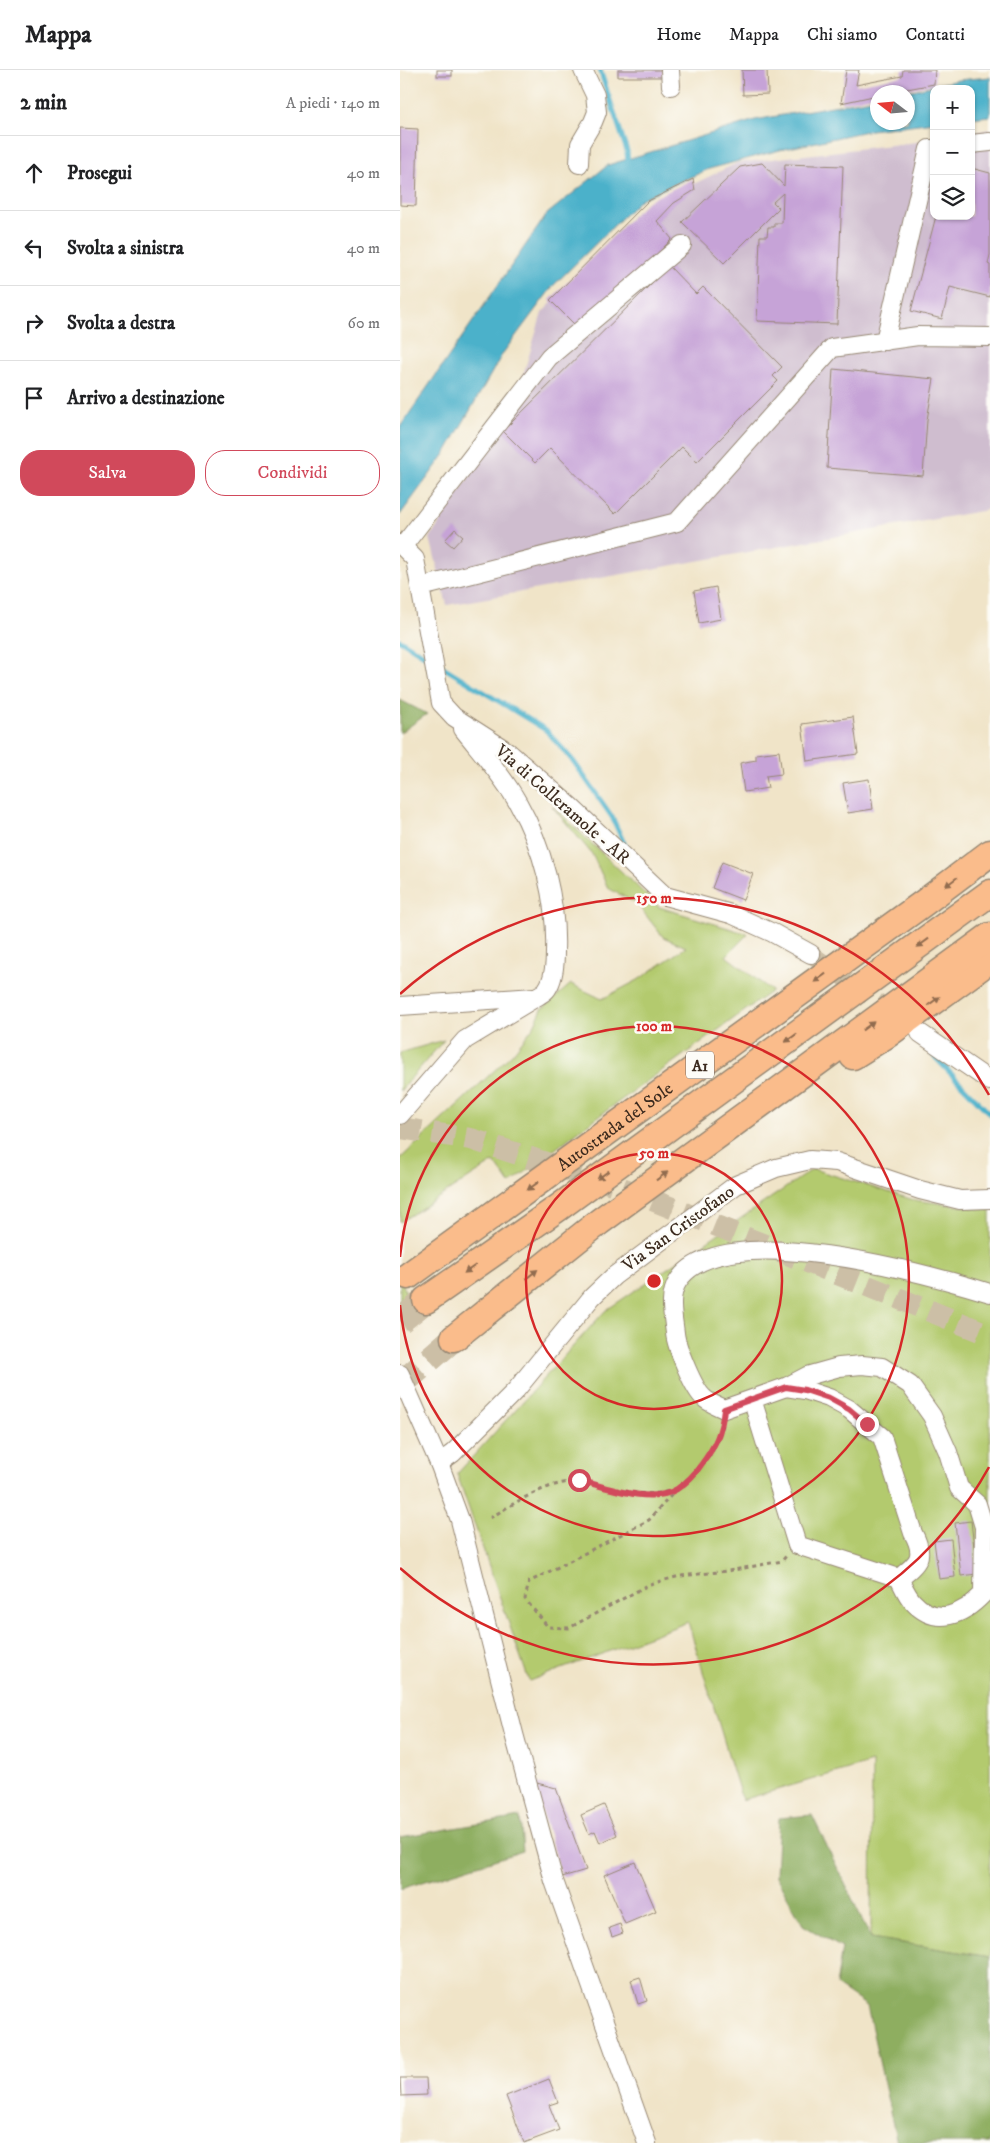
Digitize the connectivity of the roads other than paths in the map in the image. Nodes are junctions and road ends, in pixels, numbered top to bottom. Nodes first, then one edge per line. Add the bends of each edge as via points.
1 (583, 70) edge
2 (990, 142) edge
3 (975, 144) edge
4 (930, 149) edge
5 (579, 164) dead end
6 (682, 245) dead end
7 (990, 337) edge
8 (885, 341) junction
9 (401, 545) edge
10 (420, 587) junction
11 (454, 717) junction
12 (990, 853) edge
13 (990, 893) edge
14 (990, 936) edge
15 (811, 954) tunnel mouth
16 (990, 960) edge
17 (538, 996) junction
18 (400, 1006) edge
19 (920, 1032) dead end
20 (990, 1081) edge
21 (400, 1115) edge
22 (743, 1116) junction
23 (990, 1199) edge
24 (408, 1276) dead end
25 (990, 1293) edge
26 (426, 1300) tunnel mouth
27 (454, 1338) tunnel mouth
28 (400, 1374) edge
29 (786, 1387) junction
30 (752, 1399) junction
31 (438, 1463) junction
32 (899, 1578) junction
33 (987, 1590) edge
34 (647, 2143) edge

1 - 5 street via 595,95 596,112 580,144
2 - 3 street
4 - 8 street
6 - 9 street via 549,357
7 - 8 street via 918,336
8 - 10 street via 832,348 677,522
9 - 10 street, Via di Colleramole - AR via 415,559
10 - 11 street, Via di Colleramole - AR via 441,703
11 - 15 street, Via di Colleramole - AR via 506,751 569,805 665,896 732,914
11 - 17 street via 518,802 533,833 554,905 553,976
12 -> 24 highway, Autostrada del Sole / A1
13 -> 26 highway, Autostrada del Sole / A1
22 -> 14 highway
22 -> 16 highway via 835,1067 888,1034
17 - 18 street
17 - 21 street via 465,1040
19 - 20 street
27 -> 22 highway via 599,1222
23 - 31 street, Via San Cristofano via 960,1200 837,1162 810,1160 776,1168 736,1184 614,1276 592,1297 516,1390 453,1453
25 - 30 street via 863,1261 802,1251 736,1252 699,1261 678,1281 671,1298 675,1337 686,1366 703,1398 724,1409
28 - 31 street
29 - 30 street
29 - 32 street via 829,1398 849,1409 882,1437 913,1533 921,1547 917,1563
29 - 33 street via 807,1376 839,1367 862,1365 882,1367 910,1385 932,1416 959,1488 976,1504 984,1527
30 - 32 street via 797,1545
31 - 34 street via 460,1520 554,1881
32 - 33 street via 912,1602 929,1614 949,1616 971,1607

